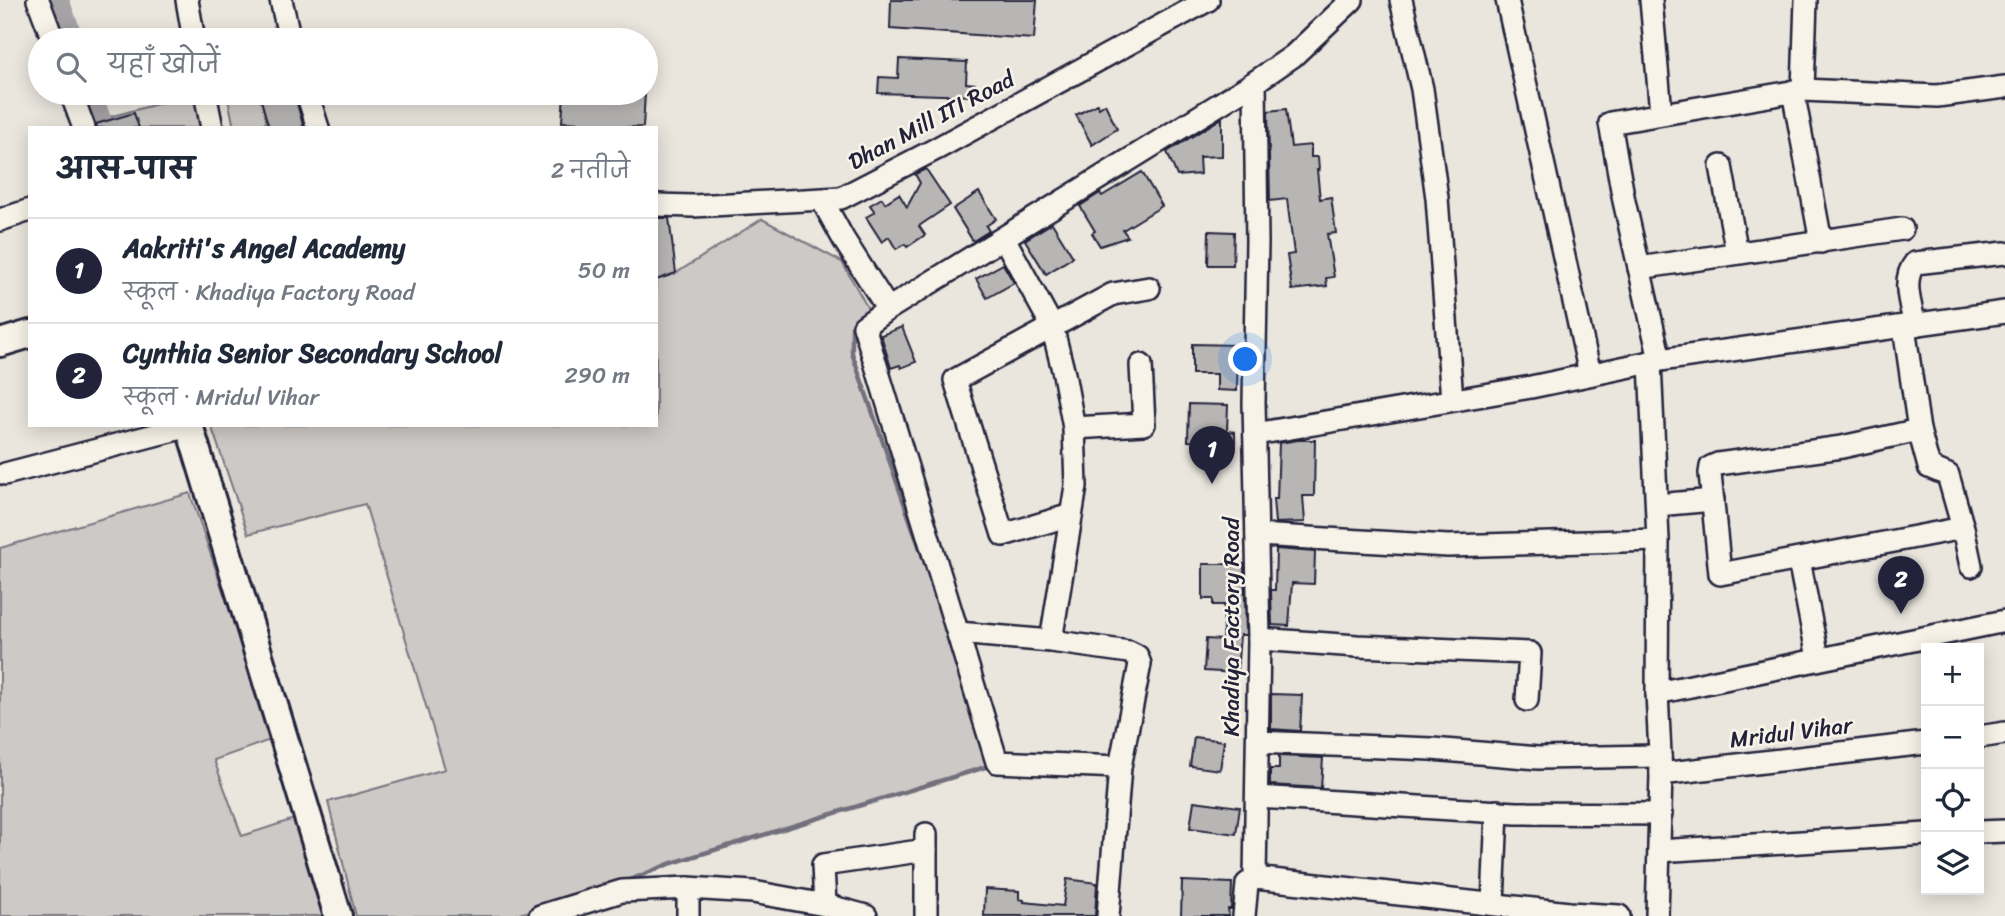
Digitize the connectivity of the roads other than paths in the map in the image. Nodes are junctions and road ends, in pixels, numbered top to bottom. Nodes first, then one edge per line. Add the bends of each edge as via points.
1 (38, 0) edge
2 (187, 0) edge
3 (281, 0) edge
4 (1209, 0) edge
5 (1352, 0) edge
6 (1401, 0) edge
7 (1507, 0) edge
8 (1651, 0) edge
9 (1806, 0) edge
10 (48, 28) edge
11 (192, 28) edge
12 (287, 28) edge
13 (1255, 82) junction
14 (2005, 88) edge
15 (1798, 91) junction
16 (75, 105) edge
17 (207, 105) edge
18 (311, 105) edge
19 (1661, 113) junction
20 (83, 126) edge
21 (212, 126) edge
22 (317, 126) edge
23 (1721, 166) dead end
24 (822, 200) junction
25 (658, 205) edge
26 (28, 211) edge
27 (0, 220) edge
28 (1902, 229) dead end
29 (1004, 238) junction
30 (1821, 242) junction
31 (1737, 253) junction
32 (2005, 253) edge
33 (1639, 268) junction
34 (1149, 288) dead end
35 (888, 309) junction
36 (2005, 312) edge
37 (1052, 326) junction
38 (1910, 326) junction
39 (28, 335) edge
40 (0, 343) edge
41 (1655, 361) junction
42 (1141, 365) dead end
43 (1590, 374) junction
44 (1452, 400) junction
45 (185, 427) edge
46 (189, 427) edge
47 (1074, 428) junction
48 (1919, 430) junction
49 (1255, 434) junction
50 (5, 474) dead end
51 (1713, 500) junction
52 (1657, 505) junction
53 (1071, 515) junction
54 (1963, 528) junction
55 (1257, 535) junction
56 (1658, 540) junction
57 (1799, 560) junction
58 (1971, 566) dead end
59 (2005, 621) edge
60 (958, 633) junction
61 (1259, 639) junction
62 (1051, 640) junction
63 (1818, 658) junction
64 (1657, 693) junction
65 (1527, 700) dead end
66 (2005, 733) edge
67 (1984, 736) edge
68 (1258, 742) junction
69 (1921, 743) edge
70 (1661, 765) junction
71 (1120, 767) junction
72 (1257, 797) junction
73 (1497, 811) junction
74 (1661, 814) junction
75 (2005, 831) edge
76 (1984, 832) edge
77 (1921, 834) edge
78 (1660, 851) junction
79 (1255, 878) junction
80 (688, 888) junction
81 (1493, 904) junction
82 (825, 905) junction
83 (584, 909) edge
84 (1534, 913) edge
85 (338, 916) edge
86 (540, 916) edge
87 (688, 916) edge
88 (864, 916) edge
89 (926, 916) edge
90 (1108, 916) edge
91 (1244, 916) edge
92 (1619, 916) edge
93 (1657, 916) edge

1 - 10 street
2 - 11 street
3 - 12 street
4 - 24 street, Dhan Mill ITI Road via 936,149 841,198
5 - 13 street via 1293,56
6 - 44 street via 1422,89 1437,198
7 - 43 street
8 - 19 street
9 - 15 street
13 - 29 street
13 - 49 street, Khadiya Factory Road
14 - 15 street via 1937,96
15 - 19 street
15 - 30 street
16 - 20 street
17 - 21 street
18 - 22 street
19 - 33 street via 1610,123
23 - 31 street
24 - 25 street, Dhan Mill ITI Road
24 - 35 street
26 - 27 street
28 - 30 street
29 - 35 street
29 - 37 street
30 - 31 street
31 - 33 street
32 - 38 street via 1915,264 1907,280
33 - 41 street
34 - 37 street via 1113,294
35 - 60 street via 864,326
36 - 38 street
37 - 47 street
37 - 53 street via 955,380 1003,535
38 - 41 street
38 - 48 street
39 - 40 main road
41 - 43 street
41 - 52 street
42 - 47 street via 1144,424
43 - 44 street
44 - 49 street
45 - 50 street
46 - 85 main road
47 - 53 street via 1076,486
48 - 51 street via 1842,447 1718,464 1710,473
48 - 54 street via 1929,467 1948,475
49 - 55 street, Khadiya Factory Road
51 - 52 street
51 - 57 street via 1720,575
52 - 56 street
53 - 62 street
54 - 57 street
54 - 58 street
55 - 56 street via 1448,546
55 - 61 street, Khadiya Factory Road
56 - 64 street
57 - 63 street
59 - 63 street
60 - 62 street
60 - 71 street via 997,762
61 - 65 street via 1530,653
61 - 68 street, Khadiya Factory Road
62 - 71 street via 1138,656
63 - 64 street
64 - 70 street
66 - 67 street
68 - 70 street, Mridul Vihar
68 - 72 street, Khadiya Factory Road
69 - 70 street, Mridul Vihar
70 - 74 street
71 - 90 street
72 - 73 street
72 - 79 street, Khadiya Factory Road
73 - 74 street
73 - 81 street
74 - 78 street
75 - 76 street
77 - 78 street
78 - 93 street
79 - 81 street
79 - 91 street, Khadiya Factory Road via 1247,884
80 - 82 street via 753,892
80 - 83 street via 622,891
80 - 87 street
81 - 84 street
82 - 88 street
82 - 89 street via 823,865 926,842
83 - 86 street
84 - 92 street

